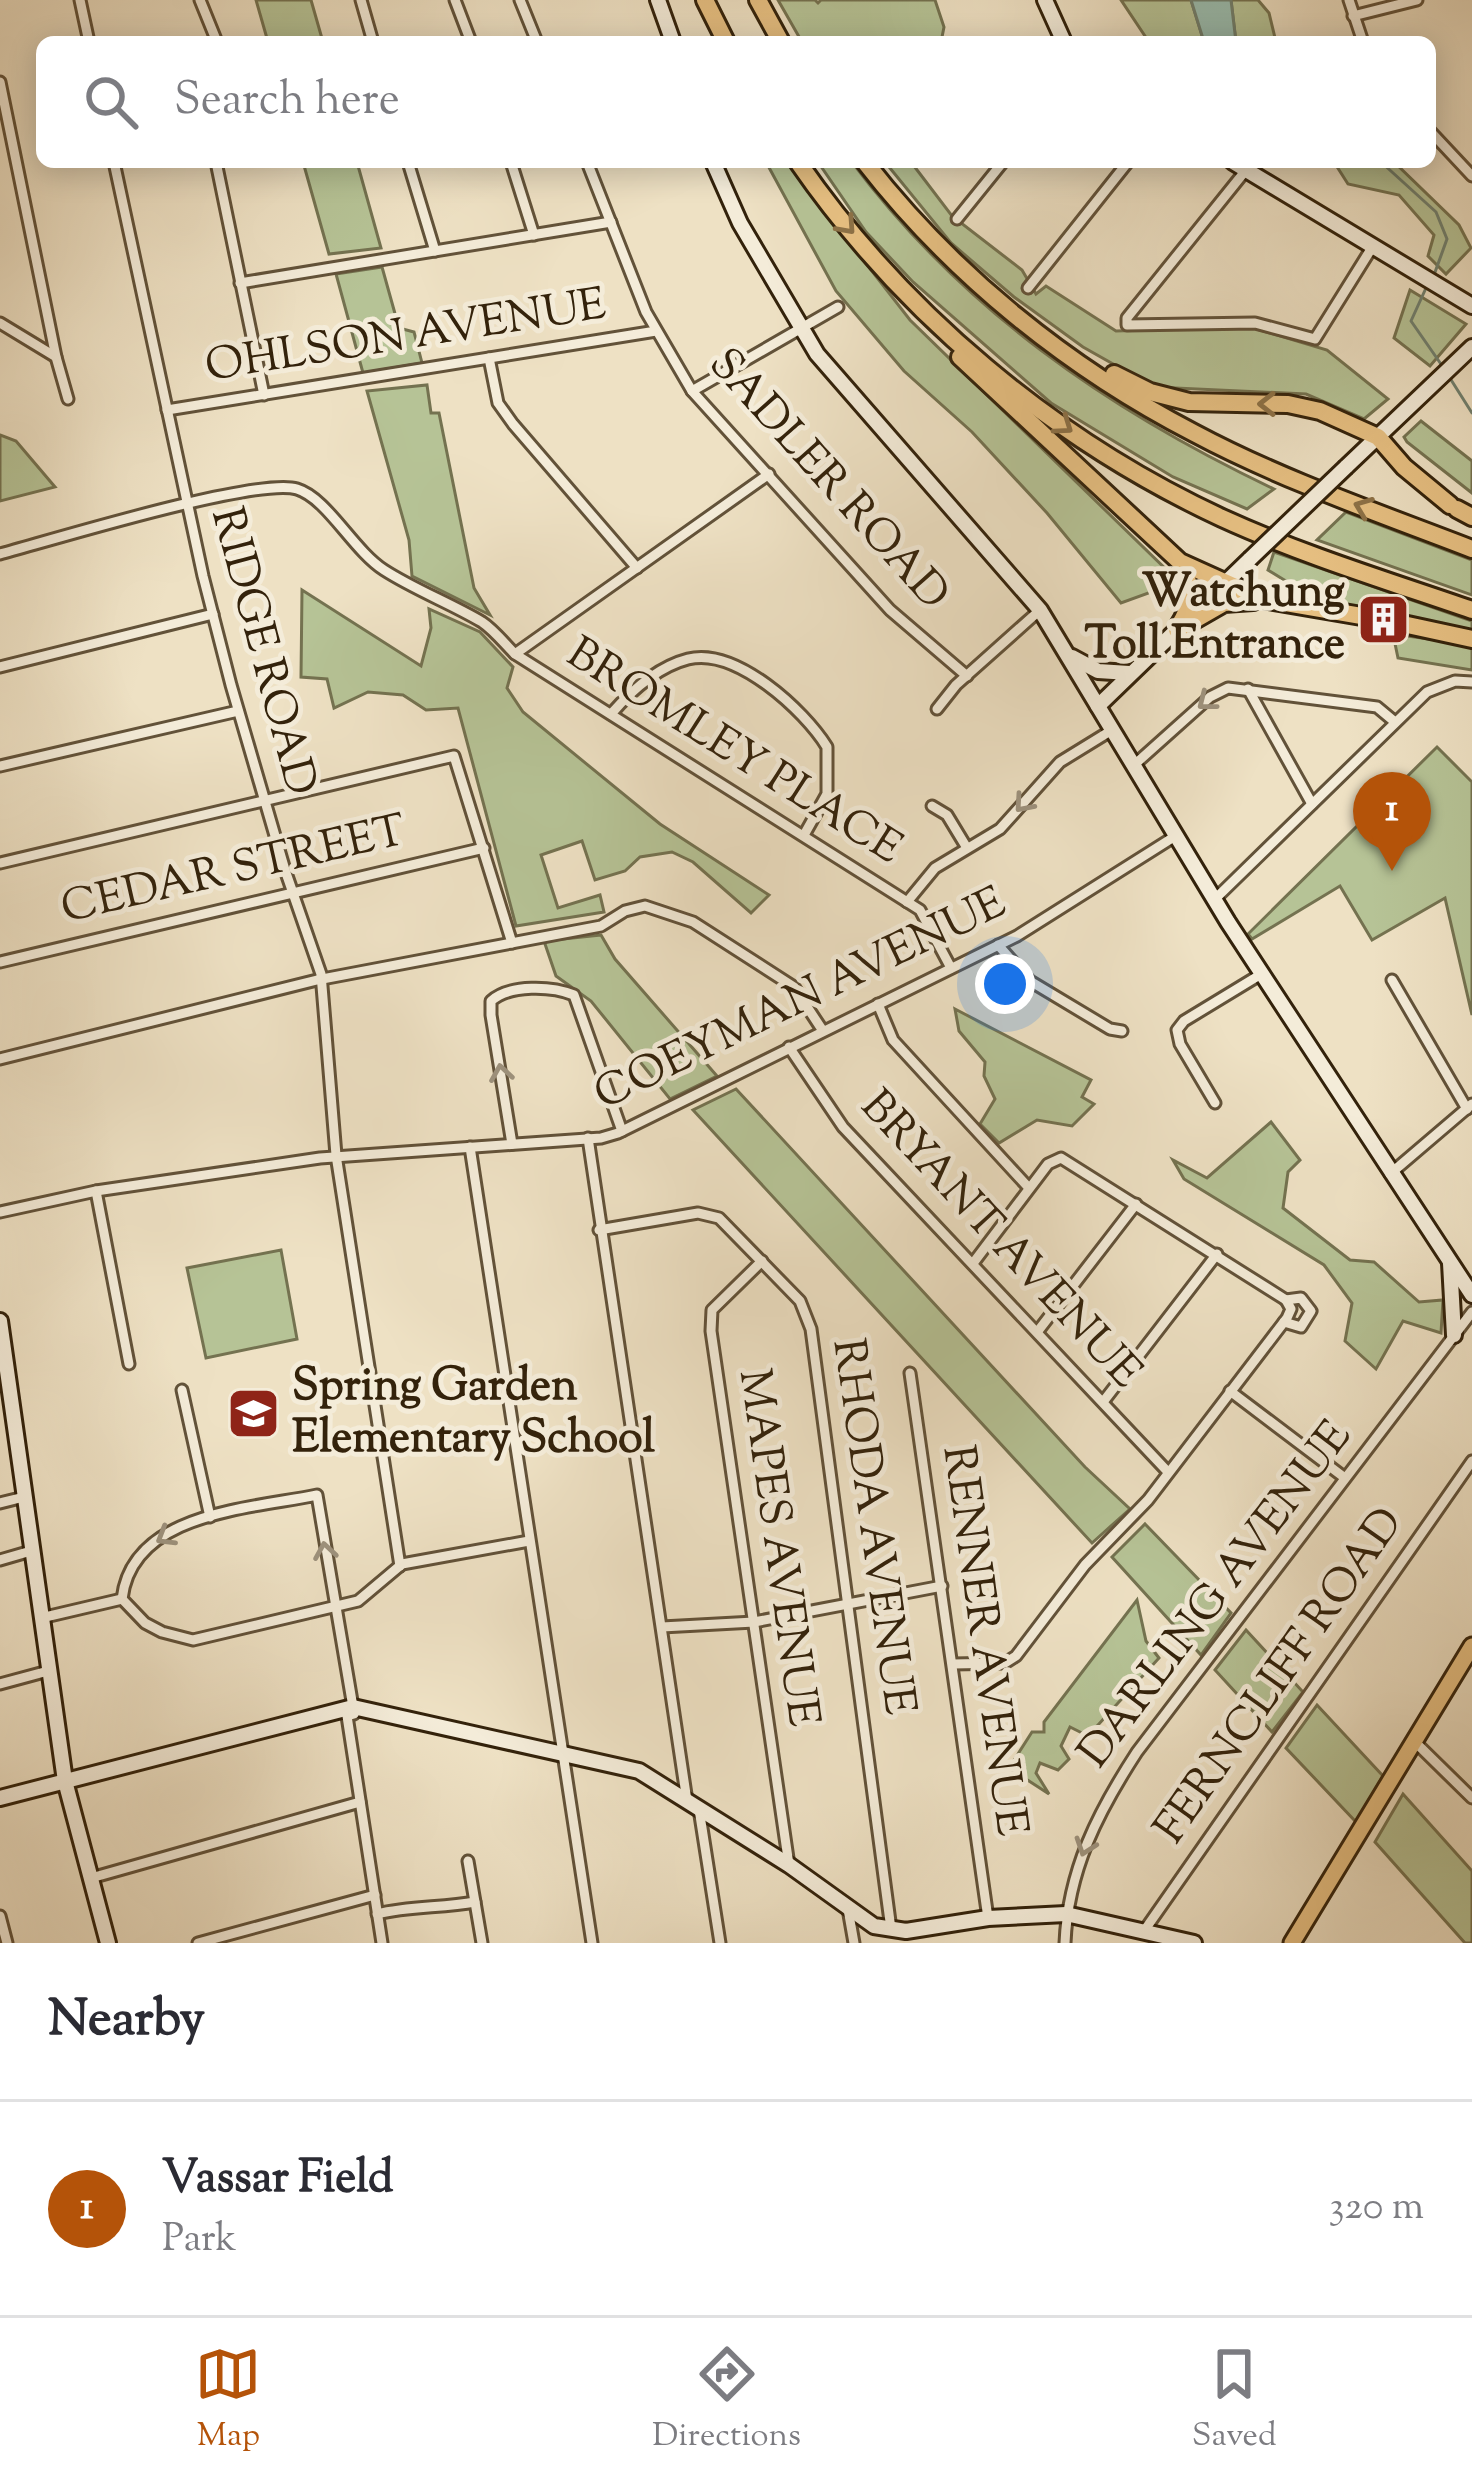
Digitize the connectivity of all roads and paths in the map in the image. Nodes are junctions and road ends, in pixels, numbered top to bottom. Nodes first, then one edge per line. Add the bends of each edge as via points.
1 (80, 0) edge
2 (200, 0) edge
3 (361, 0) edge
4 (455, 0) edge
5 (520, 0) edge
6 (658, 0) edge
7 (705, 0) edge
8 (758, 0) edge
9 (1045, 0) edge
10 (1348, 0) edge
11 (1417, 0) edge
12 (1353, 16) junction
13 (87, 36) edge
14 (215, 36) edge
15 (371, 36) edge
16 (469, 36) edge
17 (535, 36) edge
18 (671, 36) edge
19 (723, 36) edge
20 (778, 36) edge
21 (1061, 36) edge
22 (1361, 36) edge
23 (0, 82) edge
24 (1436, 137) edge
25 (115, 168) edge
26 (217, 168) edge
27 (411, 168) edge
28 (513, 168) edge
29 (589, 168) edge
30 (716, 168) edge
31 (802, 168) edge
32 (870, 168) edge
33 (998, 168) edge
34 (1123, 168) edge
35 (1238, 168) edge
36 (1242, 168) edge
37 (1472, 176) edge
38 (957, 219) dead end
39 (610, 222) junction
40 (534, 235) junction
41 (1372, 246) junction
42 (435, 251) junction
43 (239, 283) junction
44 (1028, 288) dead end
45 (997, 299) junction
46 (1472, 306) edge
47 (838, 307) dead end
48 (0, 322) edge
49 (940, 327) junction
50 (800, 329) junction
51 (656, 331) junction
52 (1472, 346) edge
53 (56, 357) junction
54 (489, 358) junction
55 (692, 391) junction
56 (264, 395) junction
57 (68, 399) dead end
58 (167, 410) junction
59 (1378, 437) junction
60 (769, 474) junction
61 (188, 505) junction
62 (1460, 510) edge
63 (1472, 549) edge
64 (0, 554) edge
65 (1180, 562) junction
66 (637, 568) junction
67 (1223, 584) junction
68 (1274, 602) junction
69 (1040, 610) junction
70 (1472, 610) edge
71 (213, 614) junction
72 (1177, 629) junction
73 (1472, 639) edge
74 (1062, 646) junction
75 (515, 654) junction
76 (0, 667) edge
77 (1129, 674) junction
78 (967, 676) junction
79 (1472, 682) edge
80 (1249, 689) junction
81 (1098, 706) junction
82 (937, 709) dead end
83 (238, 711) junction
84 (611, 714) junction
85 (1395, 722) junction
86 (1112, 730) junction
87 (1134, 765) junction
88 (0, 766) edge
89 (265, 799) junction
90 (1312, 803) junction
91 (932, 806) dead end
92 (804, 835) junction
93 (1178, 836) junction
94 (484, 848) junction
95 (967, 848) junction
96 (0, 863) edge
97 (292, 891) junction
98 (1215, 899) junction
99 (907, 902) junction
100 (512, 943) junction
101 (998, 945) junction
102 (0, 962) edge
103 (951, 968) junction
104 (1263, 973) junction
105 (322, 980) junction
106 (1392, 980) dead end
107 (878, 1004) junction
108 (823, 1031) junction
109 (1122, 1031) dead end
110 (789, 1047) junction
111 (0, 1059) edge
112 (1215, 1103) dead end
113 (1469, 1107) edge
114 (622, 1131) junction
115 (588, 1138) junction
116 (512, 1144) junction
117 (470, 1147) junction
118 (336, 1157) junction
119 (1390, 1174) junction
120 (1028, 1188) junction
121 (96, 1192) junction
122 (1136, 1204) junction
123 (0, 1212) edge
124 (599, 1230) junction
125 (1217, 1254) junction
126 (762, 1261) junction
127 (974, 1262) junction
128 (1450, 1263) junction
129 (1472, 1295) edge
130 (1286, 1300) junction
131 (1472, 1312) edge
132 (1284, 1322) junction
133 (1, 1331) edge
134 (1038, 1331) junction
135 (1454, 1335) junction
136 (129, 1364) dead end
137 (910, 1373) dead end
138 (182, 1390) dead end
139 (1230, 1390) junction
140 (1103, 1402) junction
141 (1472, 1461) edge
142 (1168, 1472) junction
143 (1345, 1478) junction
144 (24, 1497) junction
145 (0, 1503) edge
146 (210, 1517) junction
147 (529, 1541) junction
148 (31, 1551) junction
149 (0, 1559) edge
150 (400, 1566) junction
151 (942, 1586) junction
152 (122, 1599) junction
153 (850, 1604) junction
154 (334, 1606) junction
155 (41, 1618) junction
156 (754, 1622) junction
157 (662, 1627) junction
158 (1472, 1646) edge
159 (953, 1664) junction
160 (48, 1671) junction
161 (0, 1684) edge
162 (353, 1707) junction
163 (1414, 1741) junction
164 (562, 1754) junction
165 (65, 1781) junction
166 (0, 1798) edge
167 (1472, 1798) edge
168 (361, 1802) junction
169 (693, 1805) junction
170 (468, 1861) dead end
171 (789, 1865) junction
172 (91, 1878) junction
173 (375, 1895) junction
174 (475, 1902) junction
175 (848, 1909) junction
176 (377, 1914) junction
177 (1066, 1914) junction
178 (0, 1916) edge
179 (988, 1918) junction
180 (891, 1930) junction
181 (1144, 1931) junction
182 (7, 1943) edge
183 (108, 1943) edge
184 (198, 1943) edge
185 (382, 1943) edge
186 (482, 1943) edge
187 (592, 1943) edge
188 (720, 1943) edge
189 (854, 1943) edge
190 (1065, 1943) edge
191 (1194, 1943) edge
192 (1292, 1943) edge

1 - 13 street
2 - 14 street
3 - 15 street
4 - 16 street
5 - 17 street
6 - 18 street
7 - 19 highway
8 - 20 highway
9 - 21 street
10 - 12 street
11 - 12 street
12 - 22 street
23 - 53 street
24 - 37 street
25 - 58 street, RIDGE ROAD
26 - 43 street
27 - 42 street
28 - 40 street
29 - 39 street, SADLER ROAD
30 - 50 street
31 -> 49 highway
32 - 45 highway
33 - 38 street
34 - 44 street
35 - 41 street via 1127,325 1255,323 1315,339
36 - 41 street
39 - 40 street
39 - 51 street, SADLER ROAD
40 - 42 street
41 - 46 street
42 - 43 street
43 - 56 street
59 -> 45 highway via 1305,406 1211,404 1150,392
63 -> 45 highway via 1195,434 1094,373
47 - 50 street
48 - 53 street
49 - 65 highway via 978,376
49 -> 70 highway via 1063,426 1168,490 1279,542
50 - 55 street
50 - 69 street
51 - 54 street, OHLSON AVENUE
51 - 55 street, SADLER ROAD
52 - 59 street
53 - 57 street
54 - 56 street, OHLSON AVENUE
54 - 66 street via 498,403
55 - 60 street, SADLER ROAD
56 - 58 street, OHLSON AVENUE
58 - 61 street, RIDGE ROAD
59 - 62 highway
59 - 67 street, bridge
60 - 66 street
60 - 78 street, SADLER ROAD via 890,610
61 - 64 street
61 - 71 street, RIDGE ROAD
61 - 75 street, BROMLEY PLACE via 296,489 328,511 364,557 485,624
65 - 67 highway
65 - 72 highway via 1192,602
66 - 75 street
67 - 68 highway
67 - 72 street
68 - 72 highway via 1224,603
68 - 73 highway
69 - 74 street
69 - 78 street
71 - 76 street
71 - 83 street, RIDGE ROAD
72 - 77 street
74 - 77 street via 1083,665
74 - 81 street
75 - 84 street, BROMLEY PLACE
77 - 81 street
78 - 82 street
79 - 85 street via 1426,692
80 - 85 street via 1377,707
80 -> 87 street via 1220,690
80 - 90 street
81 - 86 street
83 - 88 street
83 - 89 street, RIDGE ROAD
84 - 92 street, BROMLEY PLACE
84 - 92 street via 649,679 693,657 765,682 827,747 827,794
85 - 90 street
86 - 87 street
86 -> 95 street via 1060,762 1000,829
87 - 93 street
89 - 94 street via 454,756
89 - 96 street
89 - 97 street, RIDGE ROAD
90 - 98 street
91 - 95 street via 947,814
92 - 99 street, BROMLEY PLACE
93 - 98 street
93 - 101 street, COEYMAN AVENUE
94 - 97 street, CEDAR STREET
94 - 100 street
95 - 99 street via 935,868
97 - 102 street, CEDAR STREET
97 - 105 street, RIDGE ROAD
98 - 104 street
99 - 103 street, BROMLEY PLACE via 920,910
100 - 105 street
100 - 108 street via 601,926 645,906 693,922 794,987
101 - 103 street, COEYMAN AVENUE
101 - 109 street via 1030,981
103 - 107 street, COEYMAN AVENUE
104 - 112 street via 1177,1030
104 - 119 street
105 - 111 street
105 - 118 street, RIDGE ROAD
106 - 113 street
107 - 108 street, COEYMAN AVENUE
107 - 120 street via 893,1040
108 - 110 street, COEYMAN AVENUE
110 - 114 street, COEYMAN AVENUE
110 - 127 street, BRYANT AVENUE via 844,1127
113 - 119 street
114 - 115 street, COEYMAN AVENUE
116 -> 114 street via 491,1001 499,994 555,988 574,995
115 - 116 street, COEYMAN AVENUE
115 - 124 street
116 - 117 street, COEYMAN AVENUE
117 - 118 street, COEYMAN AVENUE
117 - 147 street
118 - 121 street, COEYMAN AVENUE
118 - 150 street, RIDGE ROAD
119 - 128 street
120 - 122 street via 1061,1158
120 - 127 street
121 - 123 street, COEYMAN AVENUE
121 - 136 street
122 - 125 street
122 - 134 street
124 - 126 street, RHODA AVENUE via 711,1215
124 - 157 street
125 - 130 street
125 - 140 street
126 - 153 street, RHODA AVENUE via 800,1300 811,1329
126 - 156 street, MAPES AVENUE via 711,1318
127 - 134 street, BRYANT AVENUE
128 - 129 street
128 - 135 street
130 - 132 street
130 - 132 street via 1301,1298 1311,1311 1301,1327
131 - 135 street, DARLING AVENUE
132 - 139 street
133 - 144 street
134 - 140 street, BRYANT AVENUE
135 - 143 street, DARLING AVENUE
137 - 151 street, RENNER AVENUE
138 - 146 street
139 - 142 street
139 - 143 street
140 - 142 street, BRYANT AVENUE
141 - 181 street, FERNCLIFF ROAD
142 - 159 street via 1016,1657
143 -> 177 street, DARLING AVENUE via 1111,1792 1083,1847
144 - 145 street
144 - 148 street
146 -> 152 street via 150,1544 128,1572
154 -> 146 street via 317,1495
147 - 150 street
147 - 164 street
148 - 149 street
148 - 155 street
150 - 154 street via 358,1601
151 - 153 street
151 - 159 street, RENNER AVENUE
152 - 154 street via 162,1633 193,1640
152 - 155 street
153 - 156 street
153 - 180 street, RHODA AVENUE
154 - 162 street
155 - 160 street
156 - 157 street
156 - 171 street, MAPES AVENUE
157 - 169 street
158 - 163 main road
159 - 179 street, RENNER AVENUE
160 - 161 street
160 - 165 street
162 - 164 street
162 - 165 street
162 - 168 street via 347,1716
163 - 167 street
163 - 192 main road
164 - 169 street via 639,1771
164 - 187 street
165 - 166 street
165 - 172 street
168 - 172 street
168 - 173 street
169 - 171 street
169 - 188 street
170 - 174 street
171 - 175 street
172 - 183 street
173 - 176 street
173 - 184 street
174 - 176 street
174 - 186 street
175 - 180 street
175 - 189 street
176 - 185 street
177 - 179 street
177 - 181 street
177 - 190 street, DARLING AVENUE
178 - 182 street
179 - 180 street
181 - 191 street

